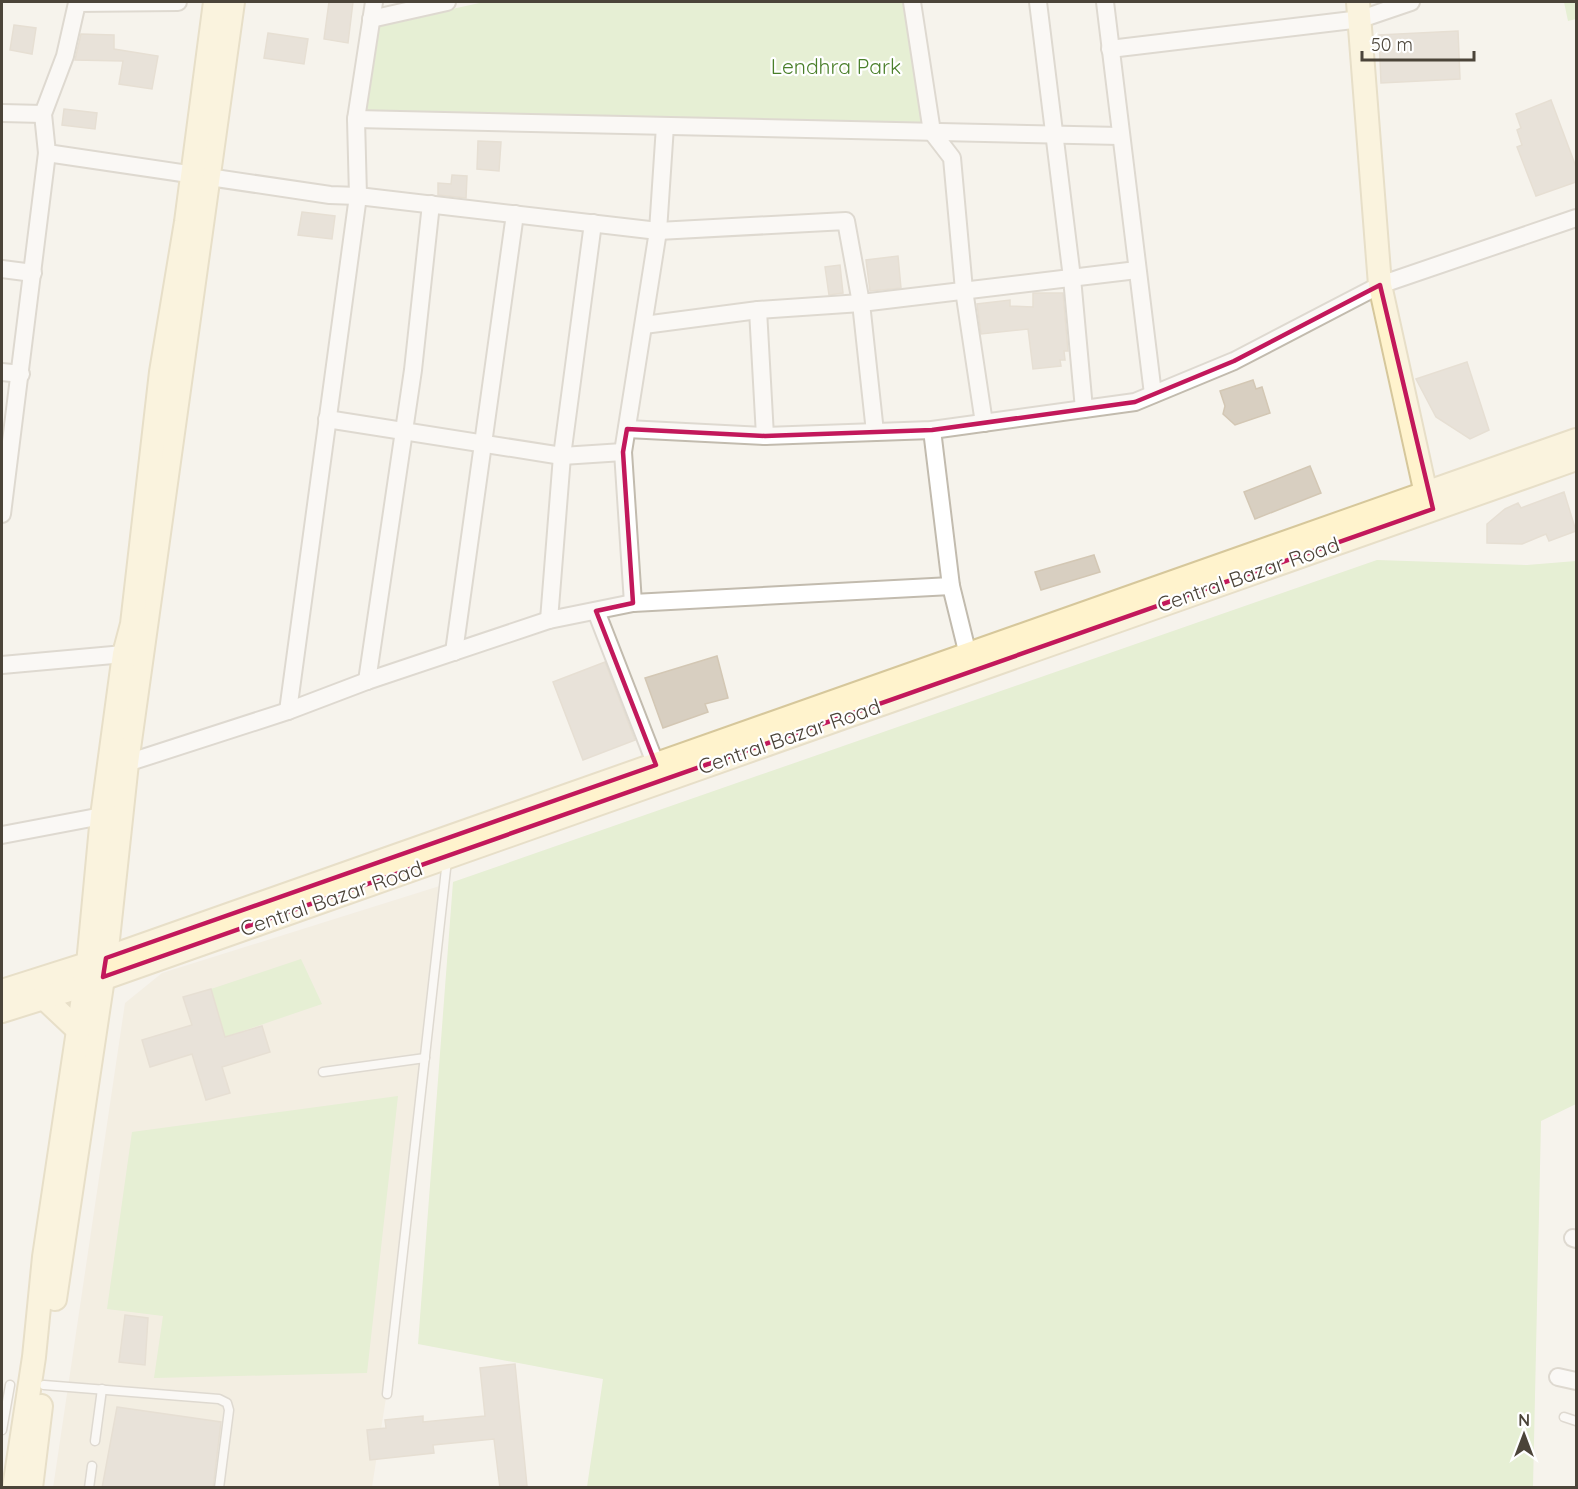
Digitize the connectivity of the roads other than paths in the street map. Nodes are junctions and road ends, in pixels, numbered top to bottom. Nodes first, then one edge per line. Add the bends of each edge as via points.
1 (74, 2) edge
2 (122, 2) edge
3 (178, 2) edge
4 (215, 2) edge
5 (233, 2) edge
6 (374, 2) edge
7 (447, 2) edge
8 (912, 2) edge
9 (1038, 2) edge
10 (1105, 2) edge
11 (1411, 2) edge
12 (1359, 10) edge
13 (371, 19) junction
14 (1110, 49) junction
15 (2, 113) edge
16 (43, 114) junction
17 (356, 119) junction
18 (665, 126) junction
19 (932, 132) junction
20 (1053, 135) junction
21 (1120, 136) junction
22 (47, 153) junction
23 (200, 177) junction
24 (358, 196) junction
25 (431, 204) junction
26 (515, 214) junction
27 (1576, 218) edge
28 (593, 223) junction
29 (658, 231) junction
30 (2, 269) edge
31 (1137, 270) junction
32 (33, 273) junction
33 (1072, 278) junction
34 (1380, 285) junction
35 (964, 290) junction
36 (861, 303) junction
37 (758, 310) junction
38 (644, 325) junction
39 (2, 372) edge
40 (21, 374) junction
41 (1153, 394) junction
42 (1084, 409) junction
43 (327, 419) junction
44 (984, 423) junction
45 (627, 429) junction
46 (932, 430) junction
47 (874, 432) junction
48 (404, 433) junction
49 (765, 436) junction
50 (1576, 440) edge
51 (482, 444) junction
52 (623, 452) junction
53 (562, 456) junction
54 (1576, 459) edge
55 (1429, 502) junction
56 (2, 514) edge
57 (951, 586) junction
58 (633, 603) junction
59 (596, 611) junction
60 (549, 620) junction
61 (454, 652) junction
62 (124, 654) junction
63 (968, 655) junction
64 (2, 665) edge
65 (367, 681) junction
66 (288, 711) junction
67 (127, 763) junction
68 (656, 765) junction
69 (102, 816) junction
70 (2, 835) edge
71 (447, 857) junction
72 (96, 971) junction
73 (2, 991) edge
74 (44, 998) junction
75 (2, 1011) edge
76 (78, 1030) junction
77 (425, 1058) junction
78 (322, 1072) dead end
79 (1558, 1377) dead end
80 (1576, 1381) edge
81 (10, 1385) dead end
82 (44, 1385) junction
83 (102, 1389) junction
84 (387, 1394) dead end
85 (1564, 1417) dead end
86 (1576, 1421) edge
87 (2, 1430) edge
88 (95, 1441) dead end
89 (92, 1466) dead end
90 (14, 1488) edge
91 (32, 1488) edge
92 (89, 1488) edge
93 (219, 1488) edge

1 - 2 street
1 - 16 street via 65,56
2 - 3 street
4 - 23 main road
5 - 23 main road
6 - 13 street
7 - 13 street
8 - 19 street
9 - 20 street
10 - 14 street
11 - 12 street
12 - 14 street
12 - 34 main road
13 - 17 street
14 - 21 street
15 - 16 street
16 - 22 street
17 - 18 street
17 - 24 street
18 - 19 street
18 - 29 street
19 - 20 street
19 - 35 street via 952,158
20 - 21 street
20 - 33 street
21 - 31 street
22 - 23 street
22 - 32 street
23 - 24 street
23 - 62 main road via 161,372 132,624
23 - 67 main road
24 - 25 street
24 - 43 street
25 - 26 street
25 - 48 street
26 - 28 street
26 - 51 street
27 - 34 street
28 - 29 street
28 - 53 street
29 - 36 street via 846,221
29 - 38 street
30 - 32 street
31 - 33 street
31 - 41 street
32 - 40 street
33 - 35 street
33 - 42 street
34 - 41 street via 1234,361
34 - 55 main road
35 - 36 street
35 - 44 street
36 - 37 street
36 - 47 street
37 - 38 street
37 - 49 street
38 - 45 street
39 - 40 street
40 - 56 street
41 - 42 street via 1135,402
42 - 44 street
43 - 48 street
43 - 66 street
44 - 46 street
45 - 49 street
45 - 52 street
46 - 47 street
46 - 57 street
47 - 49 street
48 - 51 street
48 - 65 street
50 - 55 main road, Central Bazar Road
51 - 53 street
51 - 61 street
52 - 53 street
52 - 58 street
53 - 60 street
54 - 55 main road, Central Bazar Road
55 - 63 main road, Central Bazar Road
55 - 71 main road, Central Bazar Road
57 - 58 street
57 - 63 street
58 - 59 street
59 - 60 street
59 - 68 street
60 - 61 street
61 - 65 street
62 - 64 street
62 - 69 main road
63 - 68 main road, Central Bazar Road
65 - 66 street
66 - 67 street
67 - 72 main road
68 - 72 main road, Central Bazar Road
69 - 70 street
69 - 72 main road
71 - 72 main road, Central Bazar Road
71 - 77 lane
72 - 73 main road, Central Bazar Road
72 - 74 main road, Central Bazar Road
72 - 76 main road
72 - 82 main road
74 - 75 main road, Central Bazar Road
74 - 76 main road
76 - 90 main road
77 - 78 lane
77 - 84 lane
79 - 80 street
81 - 87 lane
82 - 83 lane
82 - 91 main road
83 - 88 lane
83 - 93 lane via 219,1399 227,1403
85 - 86 lane
89 - 92 lane

